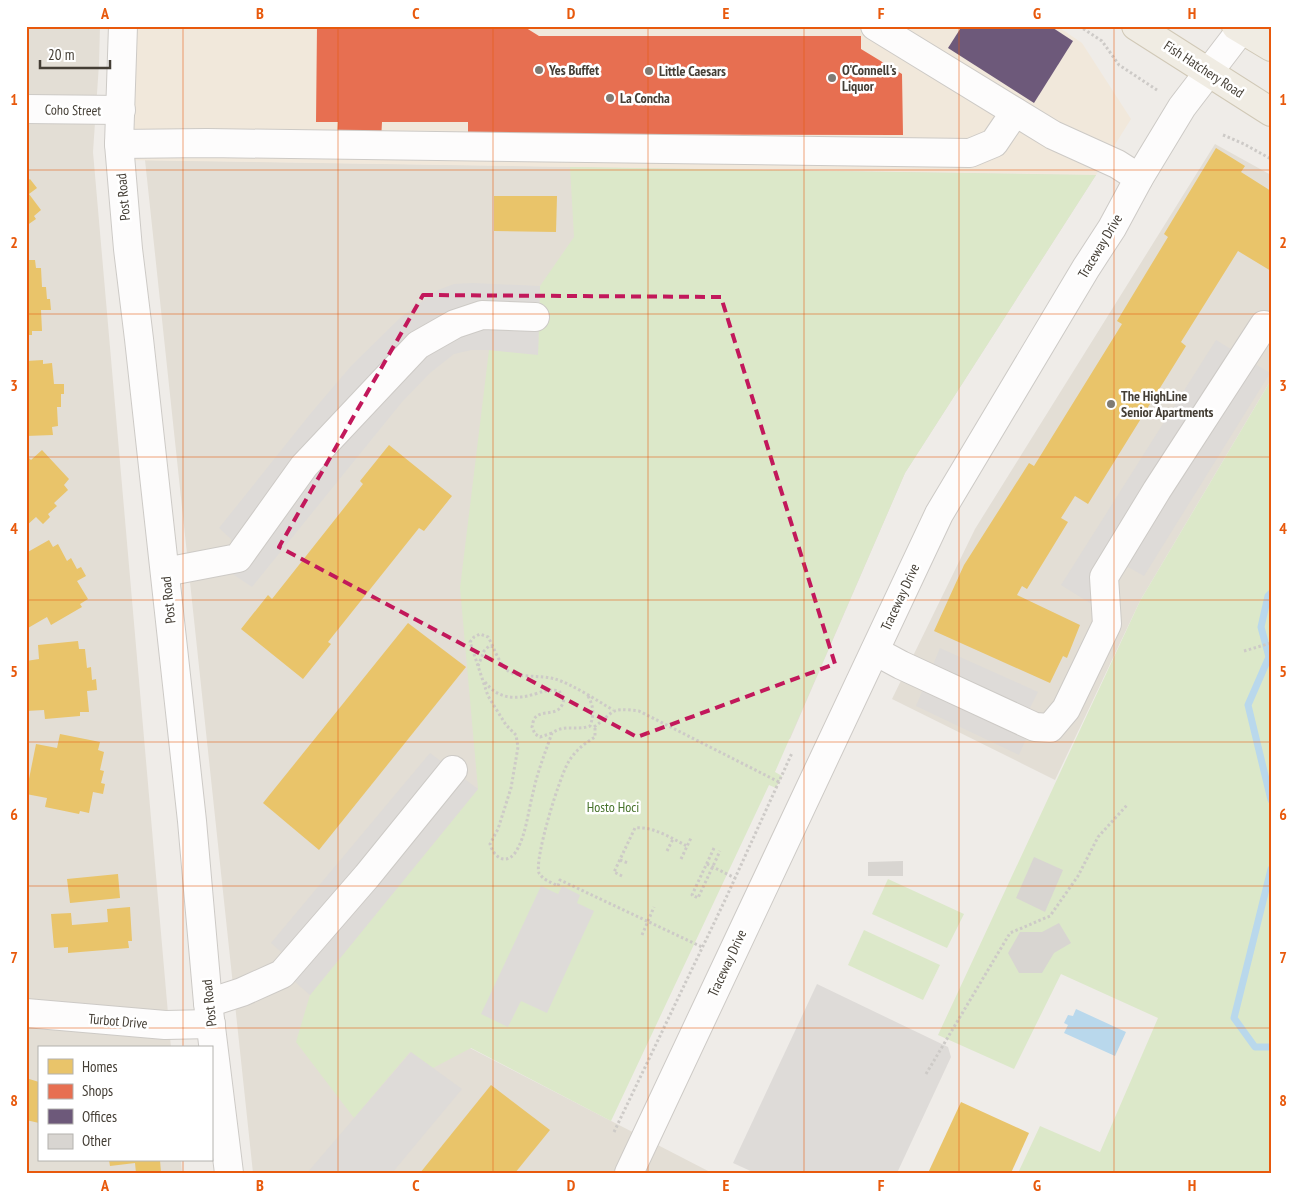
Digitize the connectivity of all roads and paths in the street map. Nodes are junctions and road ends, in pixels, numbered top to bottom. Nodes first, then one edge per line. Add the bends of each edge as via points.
1 (123, 26) edge
2 (875, 26) edge
3 (1079, 26) edge
4 (1136, 26) edge
5 (1240, 27) edge
6 (1271, 46) edge
7 (1208, 73) junction
8 (1157, 90) dead end
9 (26, 109) edge
10 (120, 110) junction
11 (1015, 112) junction
12 (1271, 112) edge
13 (1223, 135) dead end
14 (119, 144) junction
15 (1271, 158) edge
16 (1139, 178) junction
17 (535, 317) dead end
18 (1264, 325) dead end
19 (165, 572) junction
20 (1271, 643) edge
21 (494, 648) junction
22 (875, 651) junction
23 (1244, 651) dead end
24 (478, 666) junction
25 (483, 680) junction
26 (588, 696) junction
27 (613, 710) junction
28 (590, 726) junction
29 (595, 728) junction
30 (552, 734) junction
31 (792, 753) dead end
32 (453, 770) dead end
33 (779, 782) junction
34 (1128, 804) dead end
35 (692, 838) dead end
36 (673, 839) junction
37 (688, 846) junction
38 (714, 848) dead end
39 (667, 850) dead end
40 (720, 851) dead end
41 (681, 859) dead end
42 (620, 860) junction
43 (628, 863) dead end
44 (707, 864) junction
45 (712, 867) junction
46 (622, 876) dead end
47 (735, 878) junction
48 (654, 907) dead end
49 (648, 921) junction
50 (642, 935) dead end
51 (702, 947) junction
52 (26, 1013) edge
53 (209, 1014) junction
54 (926, 1074) dead end
55 (614, 1132) dead end
56 (229, 1173) edge
57 (629, 1173) edge

1 - 10 street, Post Road
2 - 11 street
3 - 8 path via 1102,41 1120,66
4 - 7 main road, Fish Hatchery Road
5 - 6 main road
5 - 7 street, Traceway Drive
7 - 12 main road, Fish Hatchery Road
7 - 16 street, Traceway Drive via 1182,107
9 - 10 street, Coho Street
10 - 14 street, Post Road
11 - 14 street via 994,143 970,152
11 - 16 street
13 - 15 path
14 - 19 street, Post Road
16 - 22 street, Traceway Drive via 939,514
17 - 19 street via 482,315 455,324 418,345 304,466 238,558
18 - 22 street via 1104,577 1107,624 1066,709 1050,728 1035,727
19 - 53 street, Post Road
20 - 23 path
21 - 24 path via 489,646 484,651
21 - 24 path via 488,637 480,634 474,637 470,642
21 - 26 path via 506,670 514,676 556,679
22 - 57 street, Traceway Drive
24 - 25 path
25 - 30 path via 502,696 518,697 559,690 564,698 563,705 557,711 539,715 532,727 540,737
25 - 30 path via 494,708 516,735 518,747 511,788 490,844 497,857 504,859 515,852
26 - 27 path
26 - 28 path via 594,716
27 - 29 path
27 - 33 path via 639,711
28 - 29 path
28 - 30 path via 582,729 567,727
29 - 49 path via 595,737 569,761 552,805 540,849 538,871 543,878 558,886 560,880
31 - 33 path
32 - 53 street, Turbot Drive via 282,974 242,992
33 - 47 path
34 - 54 path via 1098,837 1078,876 1050,916 1010,933
35 - 37 path
36 - 37 path
36 - 39 path
36 - 42 path via 644,827 635,828
37 - 41 path
38 - 44 path
40 - 45 path
42 - 43 path
42 - 46 path via 614,872
44 - 45 path
44 - 45 path via 692,896 698,898
45 - 47 path
47 - 51 path
48 - 49 path
49 - 50 path
49 - 51 path
51 - 55 path
52 - 53 street, Turbot Drive via 165,1025
53 - 56 street, Post Road

